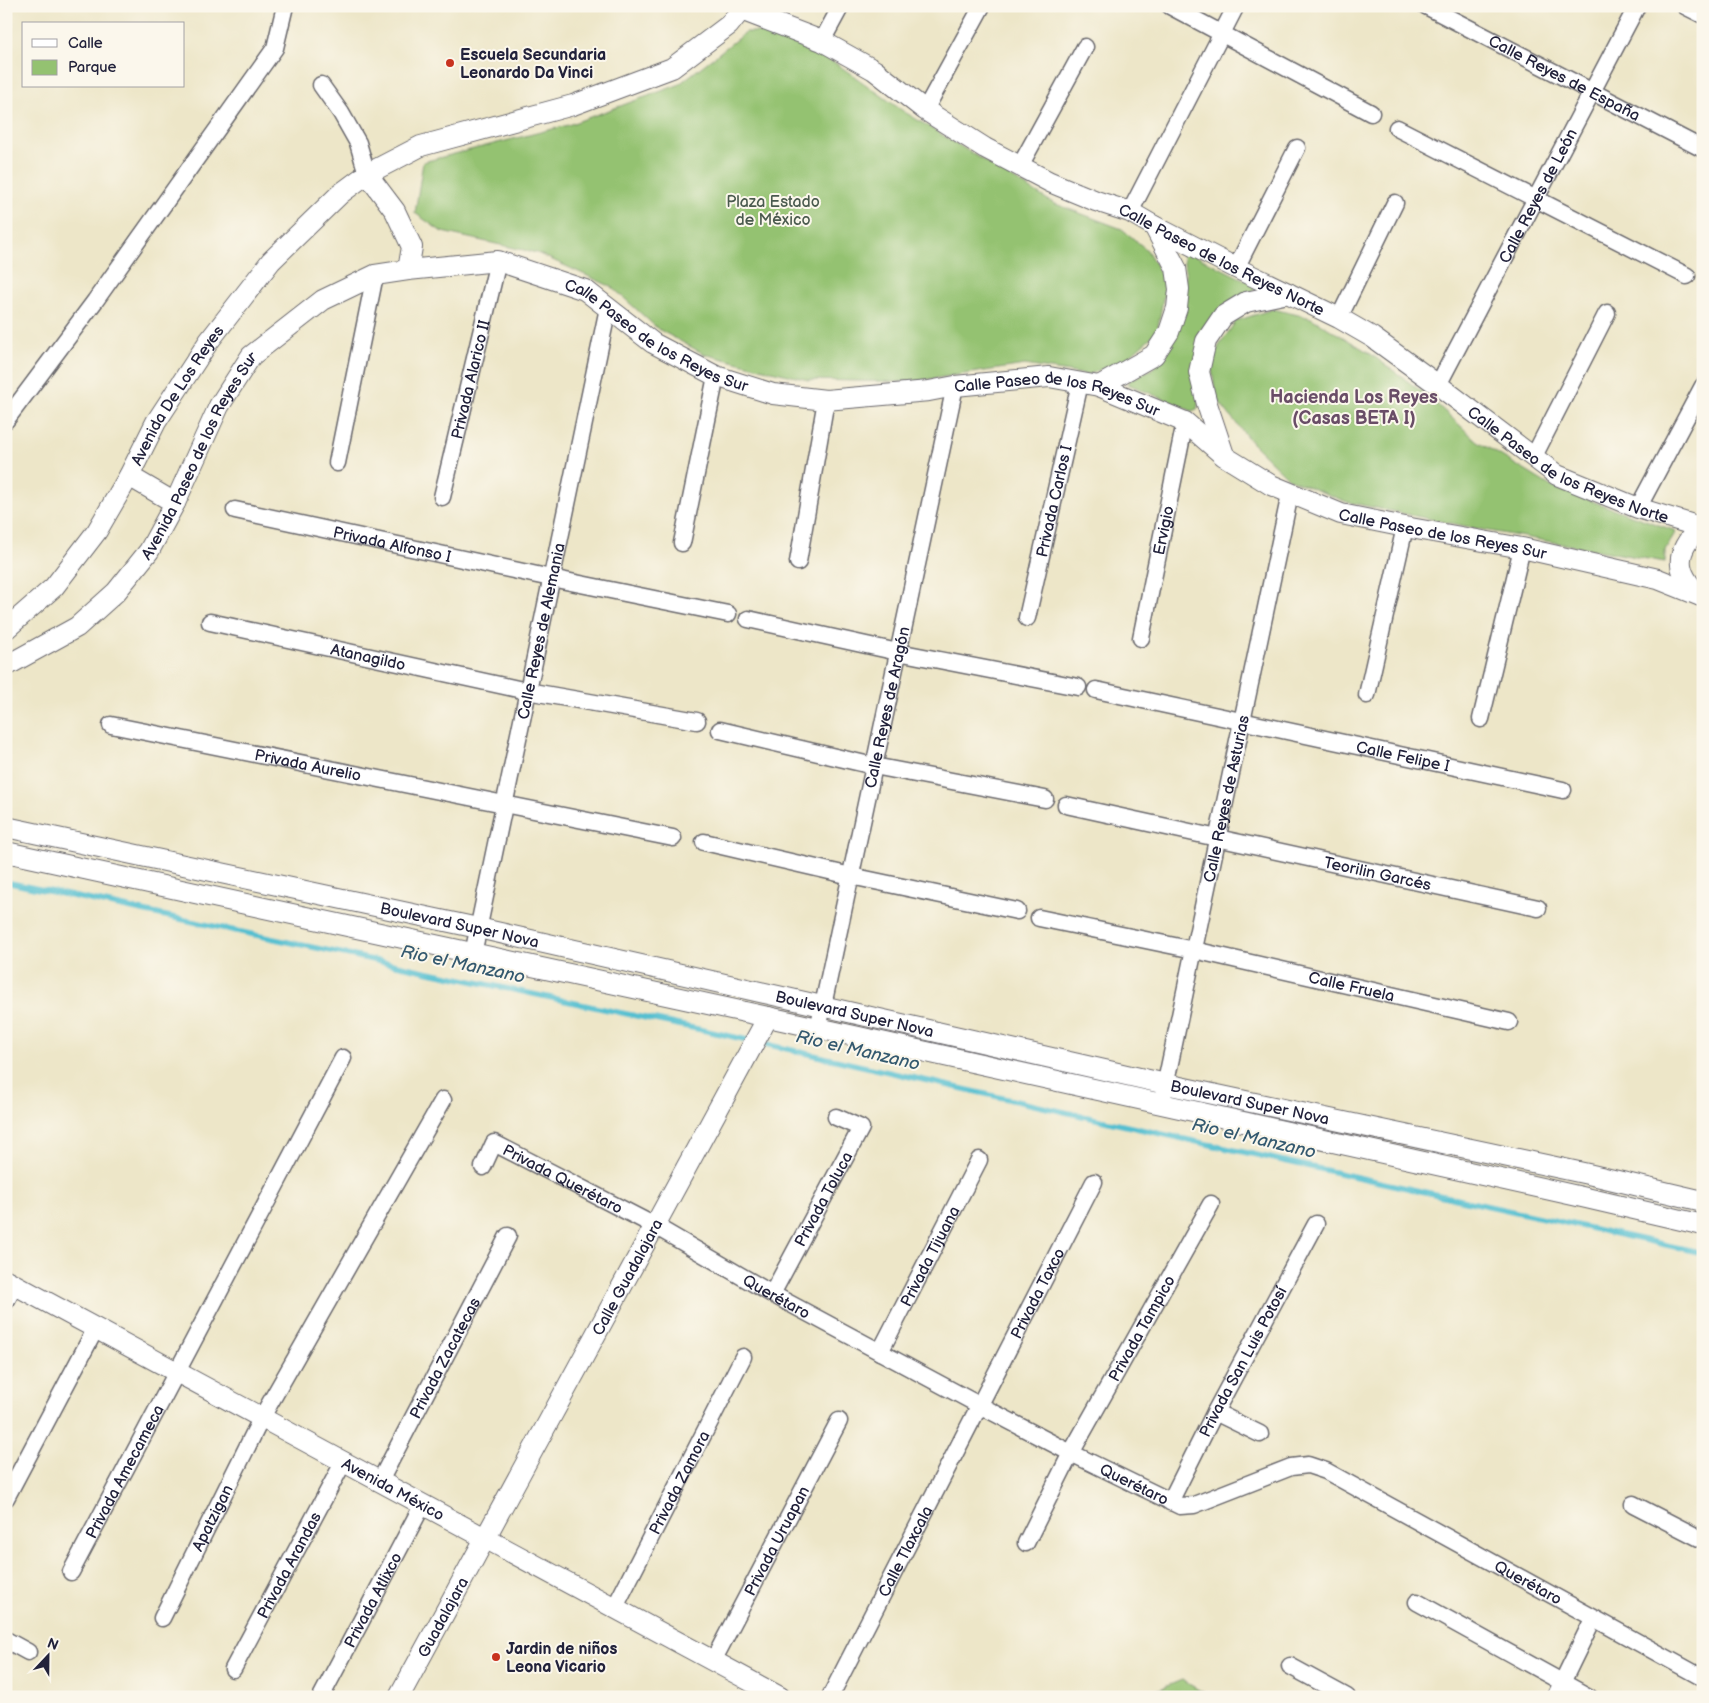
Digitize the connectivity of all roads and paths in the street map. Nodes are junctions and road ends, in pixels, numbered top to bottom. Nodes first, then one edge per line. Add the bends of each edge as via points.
1 (285, 6) edge
2 (841, 6) edge
3 (982, 6) edge
4 (1170, 6) edge
5 (1236, 6) edge
6 (1426, 6) edge
7 (1637, 6) edge
8 (1685, 6) edge
9 (736, 8) edge
10 (1703, 15) edge
11 (1222, 33) junction
12 (822, 41) junction
13 (1085, 47) dead end
14 (321, 84) dead end
15 (1592, 92) junction
16 (925, 110) junction
17 (1371, 113) dead end
18 (1397, 128) dead end
19 (1297, 148) dead end
20 (1703, 150) edge
21 (1020, 166) junction
22 (367, 174) junction
23 (1536, 199) junction
24 (1396, 203) dead end
25 (1130, 212) junction
26 (1154, 226) junction
27 (498, 261) junction
28 (1236, 268) junction
29 (408, 270) junction
30 (375, 275) junction
31 (1687, 276) dead end
32 (1288, 293) junction
33 (608, 308) junction
34 (1608, 313) dead end
35 (1339, 318) junction
36 (716, 376) junction
37 (1089, 384) junction
38 (1438, 385) junction
39 (955, 386) junction
40 (1703, 386) edge
41 (826, 400) junction
42 (6, 420) edge
43 (1185, 422) junction
44 (1224, 456) junction
45 (1533, 458) junction
46 (337, 463) dead end
47 (129, 476) junction
48 (1290, 494) junction
49 (442, 497) dead end
50 (175, 503) junction
51 (1638, 508) junction
52 (235, 510) dead end
53 (1406, 527) junction
54 (1702, 527) edge
55 (682, 543) dead end
56 (1522, 548) junction
57 (798, 562) dead end
58 (551, 578) junction
59 (1701, 596) edge
60 (728, 614) dead end
61 (1026, 618) dead end
62 (748, 619) dead end
63 (210, 622) dead end
64 (6, 629) edge
65 (1142, 638) dead end
66 (898, 652) junction
67 (6, 666) edge
68 (1078, 687) dead end
69 (1096, 690) dead end
70 (528, 691) junction
71 (1367, 695) dead end
72 (1481, 719) dead end
73 (697, 722) dead end
74 (1242, 722) junction
75 (111, 725) dead end
76 (720, 730) dead end
77 (874, 766) junction
78 (1562, 790) dead end
79 (1045, 798) dead end
80 (504, 804) junction
81 (1066, 805) dead end
82 (6, 827) edge
83 (673, 838) dead end
84 (1217, 838) junction
85 (704, 842) dead end
86 (6, 852) edge
87 (851, 876) junction
88 (1538, 908) dead end
89 (1018, 911) dead end
90 (1039, 918) dead end
91 (478, 928) junction
92 (1194, 950) junction
93 (473, 954) junction
94 (823, 1006) junction
95 (765, 1022) junction
96 (1509, 1022) dead end
97 (818, 1029) junction
98 (343, 1058) dead end
99 (1166, 1084) junction
100 (443, 1100) dead end
101 (1162, 1105) junction
102 (836, 1117) dead end
103 (979, 1160) dead end
104 (483, 1167) dead end
105 (1094, 1182) dead end
106 (1703, 1201) edge
107 (1211, 1204) dead end
108 (1316, 1224) dead end
109 (655, 1226) junction
110 (1703, 1226) edge
111 (508, 1236) dead end
112 (9, 1289) edge
113 (772, 1294) junction
114 (96, 1328) junction
115 (880, 1352) junction
116 (744, 1356) dead end
117 (178, 1372) junction
118 (979, 1406) junction
119 (1215, 1412) junction
120 (262, 1417) junction
121 (838, 1421) dead end
122 (1260, 1434) dead end
123 (1071, 1453) junction
124 (344, 1461) junction
125 (380, 1480) junction
126 (6, 1498) edge
127 (1170, 1502) junction
128 (423, 1504) junction
129 (1633, 1504) dead end
130 (487, 1538) junction
131 (1703, 1540) edge
132 (1026, 1543) dead end
133 (71, 1572) dead end
134 (1417, 1602) dead end
135 (615, 1607) junction
136 (162, 1618) dead end
137 (1593, 1619) junction
138 (7, 1642) edge
139 (28, 1652) dead end
140 (713, 1661) junction
141 (1290, 1666) dead end
142 (233, 1669) dead end
143 (1703, 1678) edge
144 (1559, 1689) edge
145 (321, 1697) edge
146 (399, 1697) edge
147 (780, 1697) edge
148 (830, 1697) edge
149 (1347, 1697) edge
150 (1589, 1697) edge

1 - 42 street via 275,48 96,300
2 - 12 street
3 - 16 street
4 - 11 street
5 - 11 street
6 - 15 street, Calle Reyes de España
7 - 15 street, Calle Reyes de León
8 - 10 street
9 - 12 street, Calle Paseo de los Reyes Norte
9 - 22 street, Avenida De Los Reyes via 728,25 672,68 573,105 421,146
11 - 17 street
11 - 25 street
12 - 16 street, Calle Paseo de los Reyes Norte via 874,70
13 - 21 street
14 - 22 street via 358,143
15 - 20 street, Calle Reyes de España
15 - 23 street, Calle Reyes de León
16 - 21 street, Calle Paseo de los Reyes Norte
18 - 23 street
19 - 28 street
21 - 25 street, Calle Paseo de los Reyes Norte via 1050,182
22 - 29 street via 395,212 412,247
22 - 47 street, Avenida De Los Reyes via 340,194 271,261 209,341 156,422
23 - 31 street
23 - 38 street, Calle Reyes de León
24 - 35 street
25 - 26 street, Calle Paseo de los Reyes Norte
26 - 28 street, Calle Paseo de los Reyes Norte
26 - 37 street via 1176,268 1179,289 1170,332 1154,355
27 - 29 street, Calle Paseo de los Reyes Sur
27 - 33 street, Calle Paseo de los Reyes Sur via 585,290
27 - 49 street, Privada Alarico II
28 - 32 street, Calle Paseo de los Reyes Norte
29 - 30 street, Avenida Paseo de los Reyes Sur
30 - 46 street
30 - 50 street, Avenida Paseo de los Reyes Sur via 323,300 251,356 218,406
32 - 35 street, Calle Paseo de los Reyes Norte
32 - 44 street via 1246,302 1223,316 1206,342 1199,372
33 - 36 street, Calle Paseo de los Reyes Sur via 653,343
33 - 58 street, Calle Reyes de Alemania
34 - 45 street
35 - 38 street, Calle Paseo de los Reyes Norte via 1372,337
36 - 41 street, Calle Paseo de los Reyes Sur via 773,394
36 - 55 street
37 - 39 street, Calle Paseo de los Reyes Sur via 1049,376
37 - 43 street, Calle Paseo de los Reyes Sur
37 - 61 street, Privada Carlos I
38 - 45 street, Calle Paseo de los Reyes Norte
39 - 41 street, Calle Paseo de los Reyes Sur
39 - 66 street, Calle Reyes de Aragón
40 - 51 street
41 - 57 street
43 - 44 street, Calle Paseo de los Reyes Sur
43 - 65 street, Ervigio
44 - 48 street, Calle Paseo de los Reyes Sur
45 - 51 street, Calle Paseo de los Reyes Norte via 1557,476
47 - 50 street
47 - 64 street, Avenida De Los Reyes via 97,531 54,587
48 - 53 street, Calle Paseo de los Reyes Sur via 1341,514
48 - 74 street, Calle Reyes de Asturias
50 - 67 street, Avenida Paseo de los Reyes Sur via 148,551 116,592 77,627
51 - 54 street, Calle Paseo de los Reyes Norte
52 - 58 street, Privada Alfonso I
53 - 56 street, Calle Paseo de los Reyes Sur
53 - 71 street
54 - 59 street via 1690,537 1680,564 1683,576
56 - 59 street, Calle Paseo de los Reyes Sur via 1658,579
56 - 72 street
58 - 60 street, Privada Alfonso I
58 - 70 street, Calle Reyes de Alemania
62 - 66 street
63 - 70 street, Atanagildo
66 - 68 street
66 - 77 street, Calle Reyes de Aragón
69 - 74 street, Calle Felipe I
70 - 73 street, Atanagildo
70 - 80 street, Calle Reyes de Alemania
74 - 78 street, Calle Felipe I
74 - 84 street, Calle Reyes de Asturias
75 - 80 street, Privada Aurelio
76 - 77 street
77 - 79 street
77 - 87 street, Calle Reyes de Aragón
80 - 83 street, Privada Aurelio
80 - 91 street, Calle Reyes de Alemania
81 - 84 street, Teorilin Garcés
82 - 91 street, Boulevard Super Nova
84 - 88 street, Teorilin Garcés
84 - 92 street, Calle Reyes de Asturias
85 - 87 street
86 - 93 street, Boulevard Super Nova
87 - 89 street
87 - 94 street, Calle Reyes de Aragón
90 - 92 street, Calle Fruela
91 - 93 street, Calle Reyes de Alemania
91 - 94 street, Boulevard Super Nova
92 - 96 street, Calle Fruela
92 - 99 street, Calle Reyes de Asturias
93 - 95 street, Boulevard Super Nova
94 - 97 street, Calle Reyes de Aragón
94 - 99 street, Boulevard Super Nova
95 - 97 street, Boulevard Super Nova
95 - 109 street, Calle Guadalajara
97 - 101 street, Boulevard Super Nova
98 - 117 street, Privada Amecameca
99 - 101 street, Calle Reyes de Asturias
99 - 106 street, Boulevard Super Nova
100 - 120 street, Apatzigan
101 - 110 street, Boulevard Super Nova
102 - 113 street, Privada Toluca via 861,1128
103 - 115 street, Privada Tijuana
104 - 109 street, Privada Querétaro via 494,1143
105 - 118 street, Privada Taxco
107 - 123 street, Privada Tampico
108 - 119 street, Privada San Luis Potosí
109 - 113 street, Querétaro
109 - 130 street, Calle Guadalajara
111 - 125 street, Privada Zacatecas
112 - 114 street, Avenida México
113 - 115 street, Querétaro
114 - 117 street, Avenida México
114 - 126 street
115 - 118 street, Querétaro
116 - 135 street, Privada Zamora
117 - 120 street, Avenida México
117 - 133 street, Privada Amecameca
118 - 123 street, Querétaro
118 - 148 street, Calle Tlaxcala
119 - 122 street
119 - 127 street, Privada San Luis Potosí
120 - 124 street, Avenida México
120 - 136 street, Apatzigan
121 - 140 street, Privada Uruapan
123 - 127 street, Querétaro
123 - 132 street, Privada Tampico
124 - 125 street, Avenida México
124 - 142 street, Privada Arandas
125 - 128 street, Avenida México
127 - 137 street, Querétaro via 1180,1506 1194,1505 1292,1467 1308,1465 1326,1471
128 - 130 street, Avenida México
128 - 145 street, Privada Atlixco
129 - 131 street
130 - 135 street, Avenida México
130 - 146 street, Guadalajara
134 - 144 street
135 - 140 street, Avenida México
137 - 143 street, Querétaro
137 - 144 street
138 - 139 street
140 - 147 street, Avenida México
141 - 149 street
144 - 150 street

